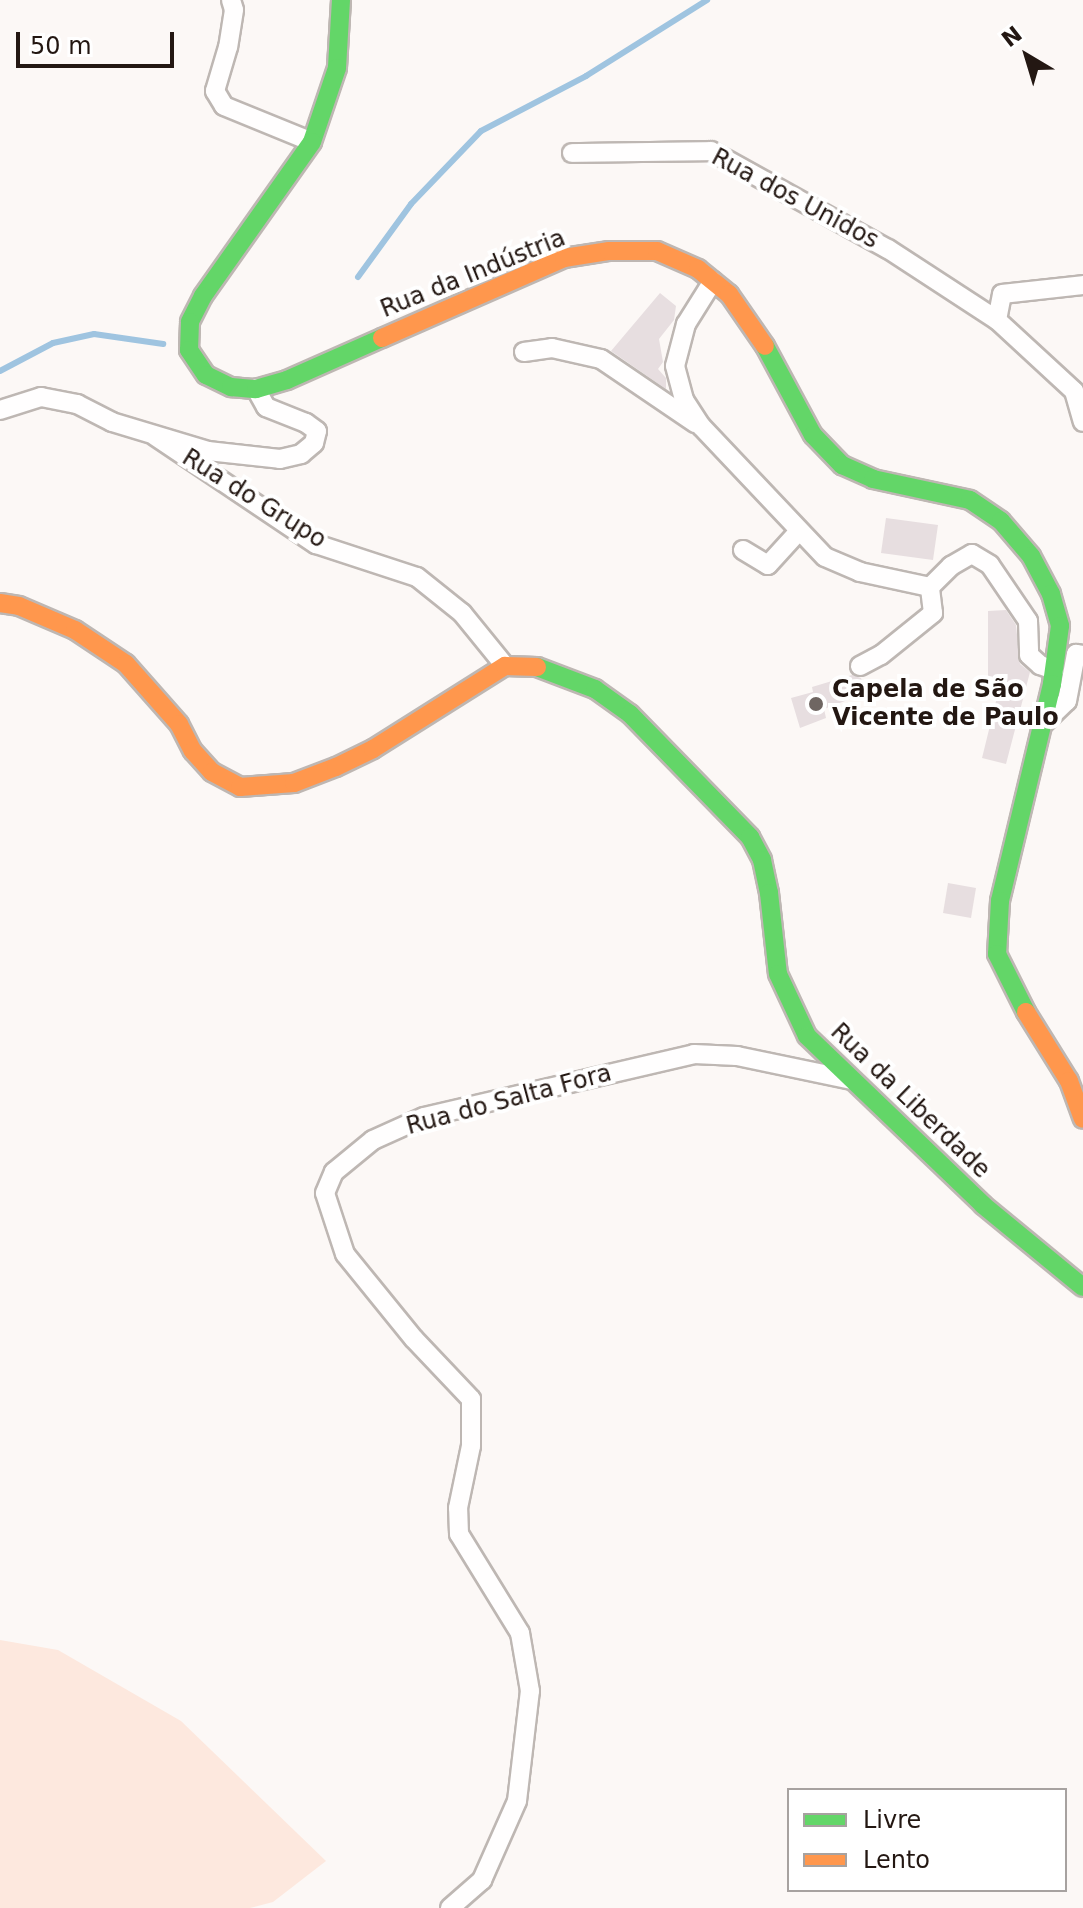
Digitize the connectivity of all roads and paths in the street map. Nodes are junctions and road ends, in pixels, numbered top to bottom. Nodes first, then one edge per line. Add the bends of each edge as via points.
1 (231, 0) edge
2 (341, 0) edge
3 (312, 142) junction
4 (572, 153) dead end
5 (713, 281) junction
6 (1083, 285) edge
7 (997, 320) junction
8 (524, 352) dead end
9 (256, 389) junction
10 (0, 410) edge
11 (1083, 422) edge
12 (701, 426) junction
13 (155, 436) junction
14 (798, 532) junction
15 (743, 550) dead end
16 (930, 587) junction
17 (0, 603) edge
18 (1083, 655) edge
19 (505, 666) junction
20 (860, 666) dead end
21 (1054, 670) junction
22 (1043, 724) junction
23 (852, 1080) junction
24 (1083, 1119) edge
25 (1083, 1287) edge
26 (450, 1908) edge

1 - 3 street via 228,47 215,91 224,106
2 - 3 street via 337,68
3 - 9 street via 190,322 189,350 206,375 231,387
4 - 7 street, Rua dos Unidos via 711,151 888,249
5 - 9 street, Rua da Indústria via 657,251 564,258
5 - 12 street via 686,324 675,366 684,400
5 - 21 street, Rua da Indústria via 753,325 813,435 842,465 873,479 970,500 1001,521 1031,556 1054,604 1060,626
6 - 7 street via 1002,294
7 - 11 street, Rua dos Unidos via 1074,391
8 - 12 street via 552,348 601,359
9 - 13 street via 266,407 317,431 314,443 301,454 280,459 208,451
10 - 13 street via 41,397 77,404
12 - 14 street
13 - 19 street, Rua do Grupo via 316,544 417,577 462,613
14 - 15 street via 768,565
14 - 16 street via 825,557 860,572
16 - 20 street via 933,613
16 - 21 street via 972,554 990,565 1028,621 1029,655
17 - 19 street via 75,630 118,658 179,724 212,772 240,787 294,783 336,767
18 - 22 street via 1076,654 1067,701
19 - 23 street, Rua da Liberdade via 540,667 595,689 630,714 750,837 762,860 778,974 790,1006 807,1036
21 - 22 street, Rua da Indústria
22 - 24 street, Rua da Indústria via 1000,901 997,954 1069,1081
23 - 25 street, Rua da Liberdade via 983,1205
23 - 26 street, Rua do Salta Fora via 737,1056 694,1054 424,1117 373,1140 334,1172 325,1193 345,1254 471,1399 471,1446 458,1508 459,1534 520,1633 530,1691 517,1801 482,1880

